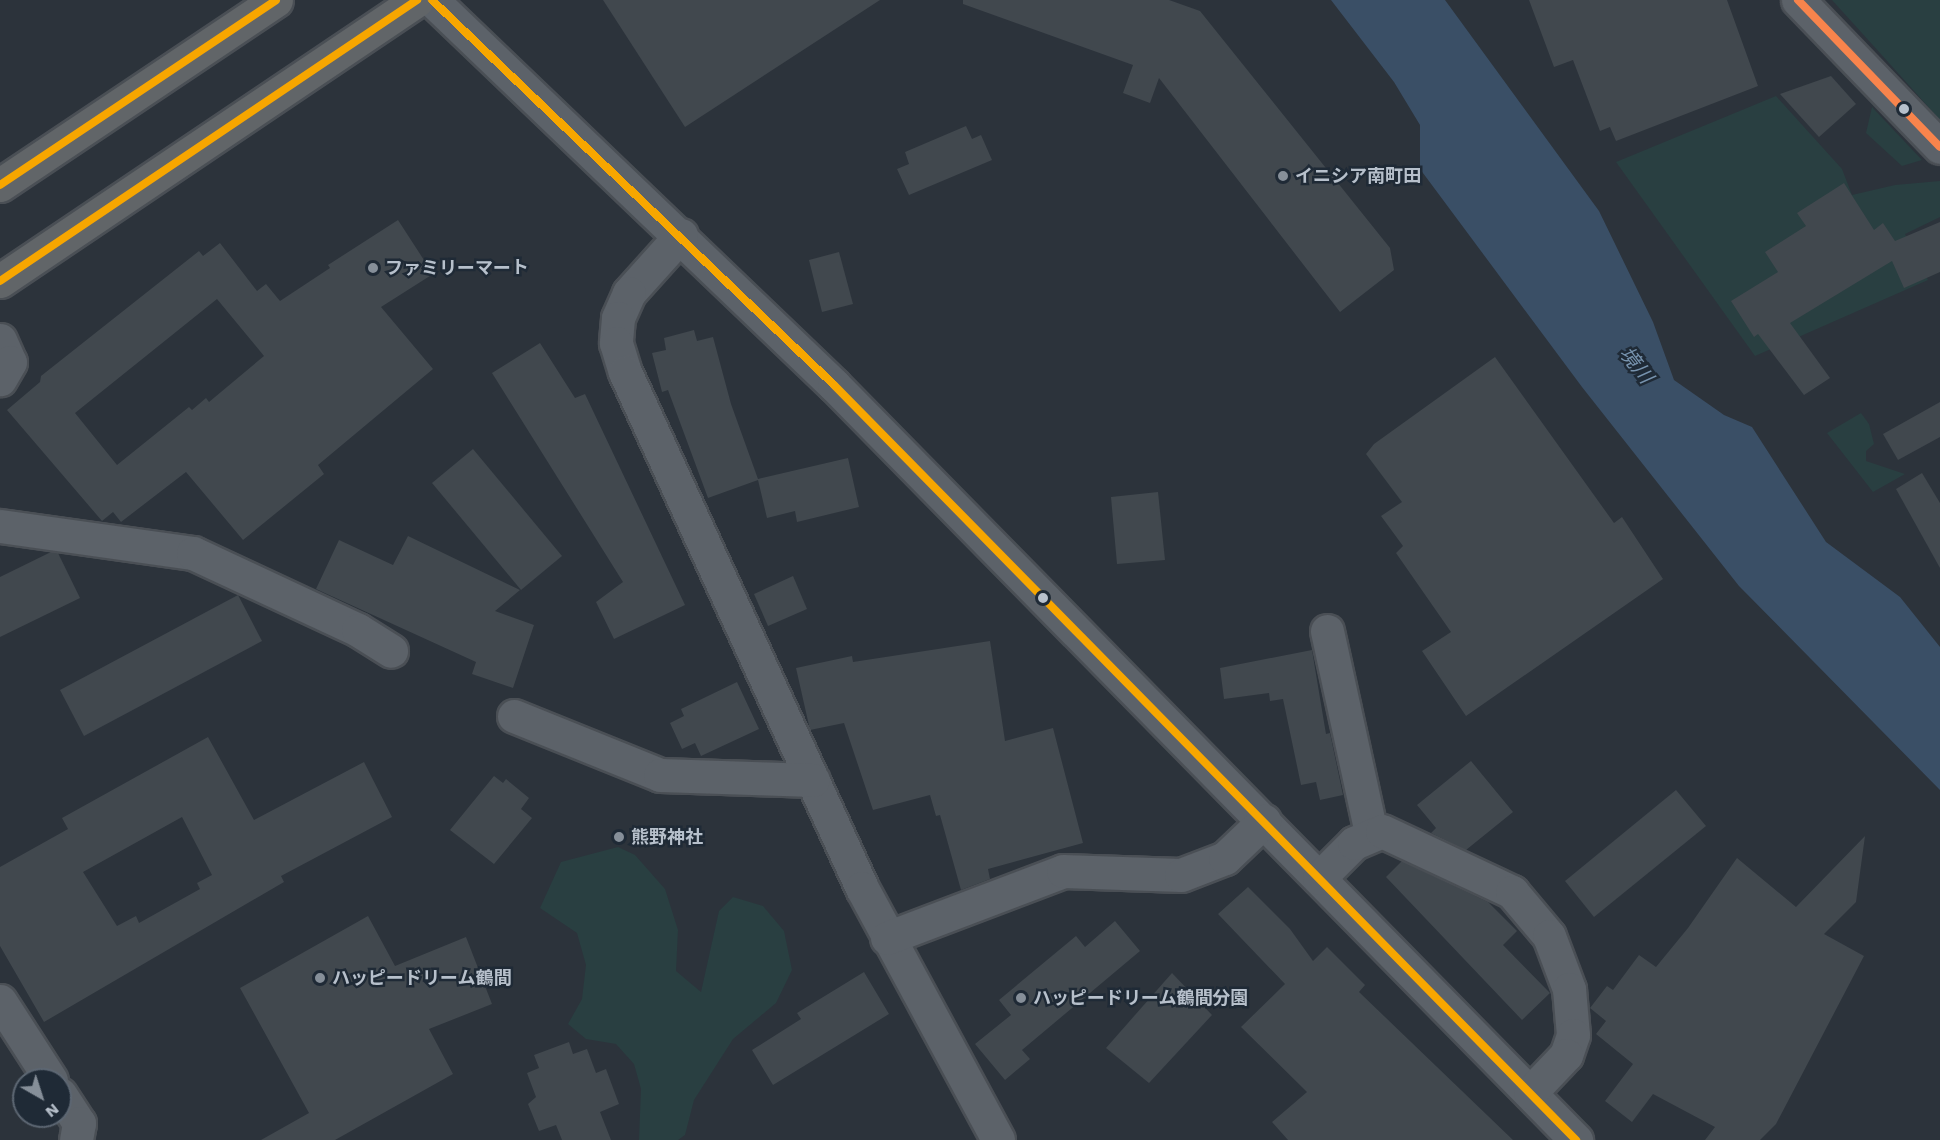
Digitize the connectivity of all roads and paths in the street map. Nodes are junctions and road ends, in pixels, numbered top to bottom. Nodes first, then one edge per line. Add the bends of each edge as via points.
1 (276, 0) edge
2 (417, 0) edge
3 (432, 0) edge
4 (1798, 0) edge
5 (1940, 147) edge
6 (0, 185) edge
7 (681, 235) junction
8 (0, 281) edge
9 (0, 340) edge
10 (0, 379) edge
11 (0, 526) edge
12 (1327, 631) dead end
13 (391, 651) dead end
14 (514, 716) dead end
15 (813, 780) junction
16 (1264, 821) junction
17 (1371, 833) junction
18 (1319, 878) junction
19 (887, 938) junction
20 (0, 1001) edge
21 (43, 1068) edge
22 (1530, 1093) junction
23 (72, 1112) edge
24 (76, 1140) edge
25 (998, 1140) edge
26 (1576, 1140) edge

1 - 6 highway
2 - 8 highway
3 - 7 street
4 - 5 street
7 - 15 street via 629,293 618,318 616,343 625,372
7 - 16 street
9 - 10 street via 10,362
11 - 13 street via 193,552 358,630
12 - 17 street
14 - 15 street via 660,775
15 - 19 street
16 - 18 street
16 - 19 street via 1225,858 1181,875 1064,871
17 - 18 street via 1354,843
17 - 22 street via 1382,831 1512,892 1549,936 1569,989 1573,1035 1566,1055
18 - 22 street
19 - 25 street
20 - 21 street
22 - 26 street
23 - 24 street via 79,1123

